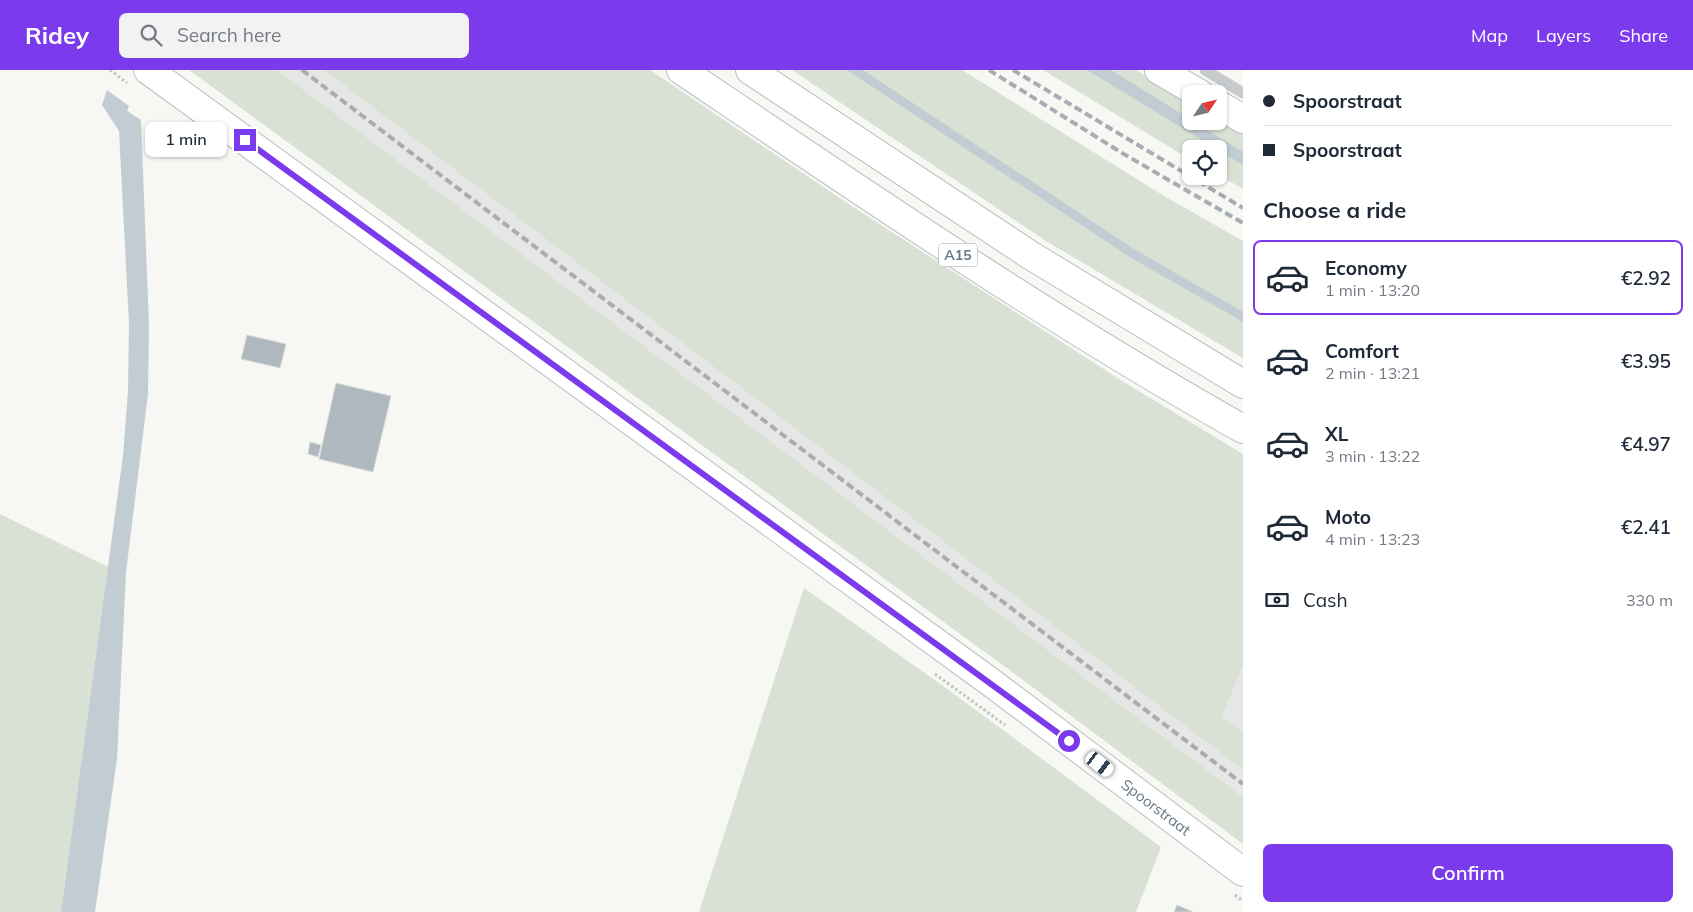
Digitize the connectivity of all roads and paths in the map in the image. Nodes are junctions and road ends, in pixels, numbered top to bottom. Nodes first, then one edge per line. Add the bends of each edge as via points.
1 (148, 70) edge
2 (680, 70) edge
3 (750, 70) edge
4 (1159, 70) edge
5 (1205, 70) edge
6 (1185, 85) edge
7 (1243, 93) edge
8 (1228, 110) edge
9 (1243, 119) edge
10 (1243, 384) edge
11 (1243, 429) edge
12 (1243, 872) edge

1 - 12 main road, Spoorstraat via 990,681
2 - 11 main road, A15 via 1071,326
3 - 10 main road, A15 via 1030,255
4 - 6 main road
5 - 7 lane
8 - 9 main road

